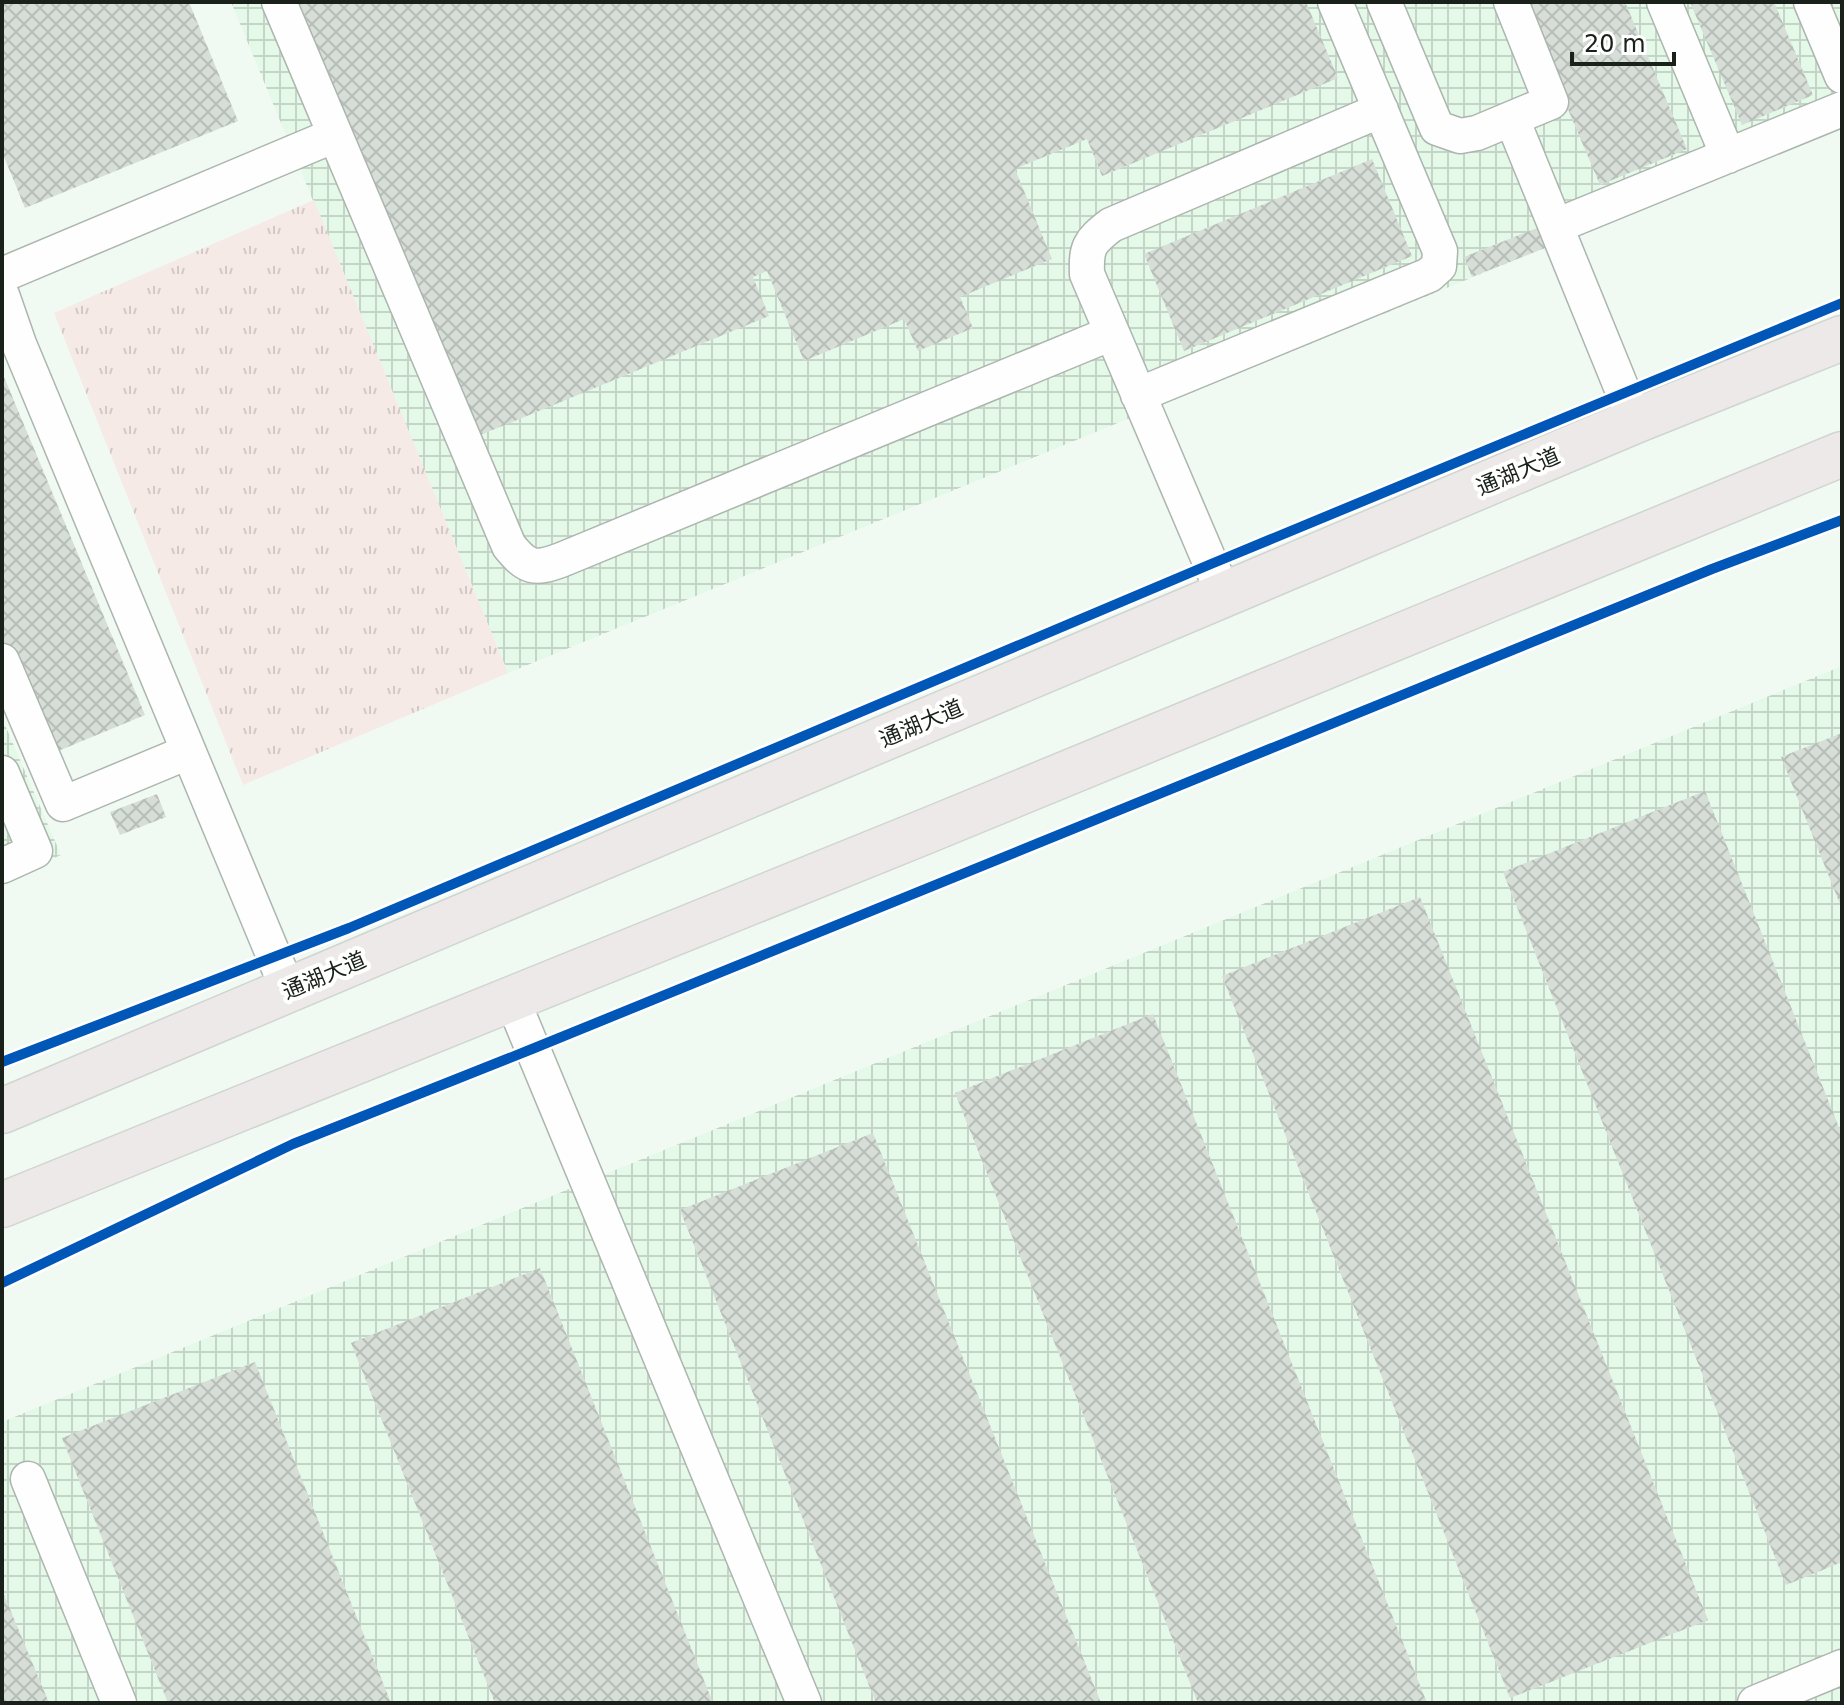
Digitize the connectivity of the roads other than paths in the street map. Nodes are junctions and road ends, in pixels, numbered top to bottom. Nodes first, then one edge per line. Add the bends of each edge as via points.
1 (279, 2) edge
2 (1335, 2) edge
3 (1511, 2) edge
4 (1664, 2) edge
5 (1811, 2) edge
6 (1395, 6) edge
7 (1842, 76) edge
8 (1842, 109) edge
9 (1381, 110) junction
10 (1512, 119) junction
11 (335, 135) junction
12 (1728, 156) junction
13 (1556, 226) junction
14 (2, 275) edge
15 (2, 295) edge
16 (1112, 333) junction
17 (1842, 338) edge
18 (1138, 395) junction
19 (1635, 421) junction
20 (1842, 454) edge
21 (1224, 595) junction
22 (2, 661) edge
23 (188, 752) junction
24 (2, 773) edge
25 (2, 866) edge
26 (288, 990) junction
27 (512, 999) junction
28 (2, 1111) edge
29 (2, 1205) edge
30 (28, 1479) dead end
31 (1842, 1667) edge
32 (119, 1703) edge
33 (804, 1703) edge
34 (1755, 1703) edge

1 - 11 lane
2 - 9 lane
3 - 10 lane via 1551,102
4 - 12 lane
5 - 7 lane
6 - 10 lane via 1437,128 1460,136
8 - 12 lane
9 - 16 lane via 1111,225 1094,238 1086,251 1087,274
9 - 18 lane via 1440,251 1439,266 1429,275
10 - 13 lane
11 - 14 lane
11 - 16 lane via 509,546 522,562 544,567
12 - 13 lane
13 - 19 lane
15 - 23 lane
16 - 18 lane
17 - 19 main road, 通湖大道
18 - 21 lane
19 - 21 main road, 通湖大道
20 - 27 main road
21 - 26 main road, 通湖大道
22 - 23 lane via 63,804
23 - 26 lane
24 - 25 lane via 35,851
26 - 28 main road, 通湖大道
27 - 29 main road
27 - 33 lane
30 - 32 lane
31 - 34 lane

